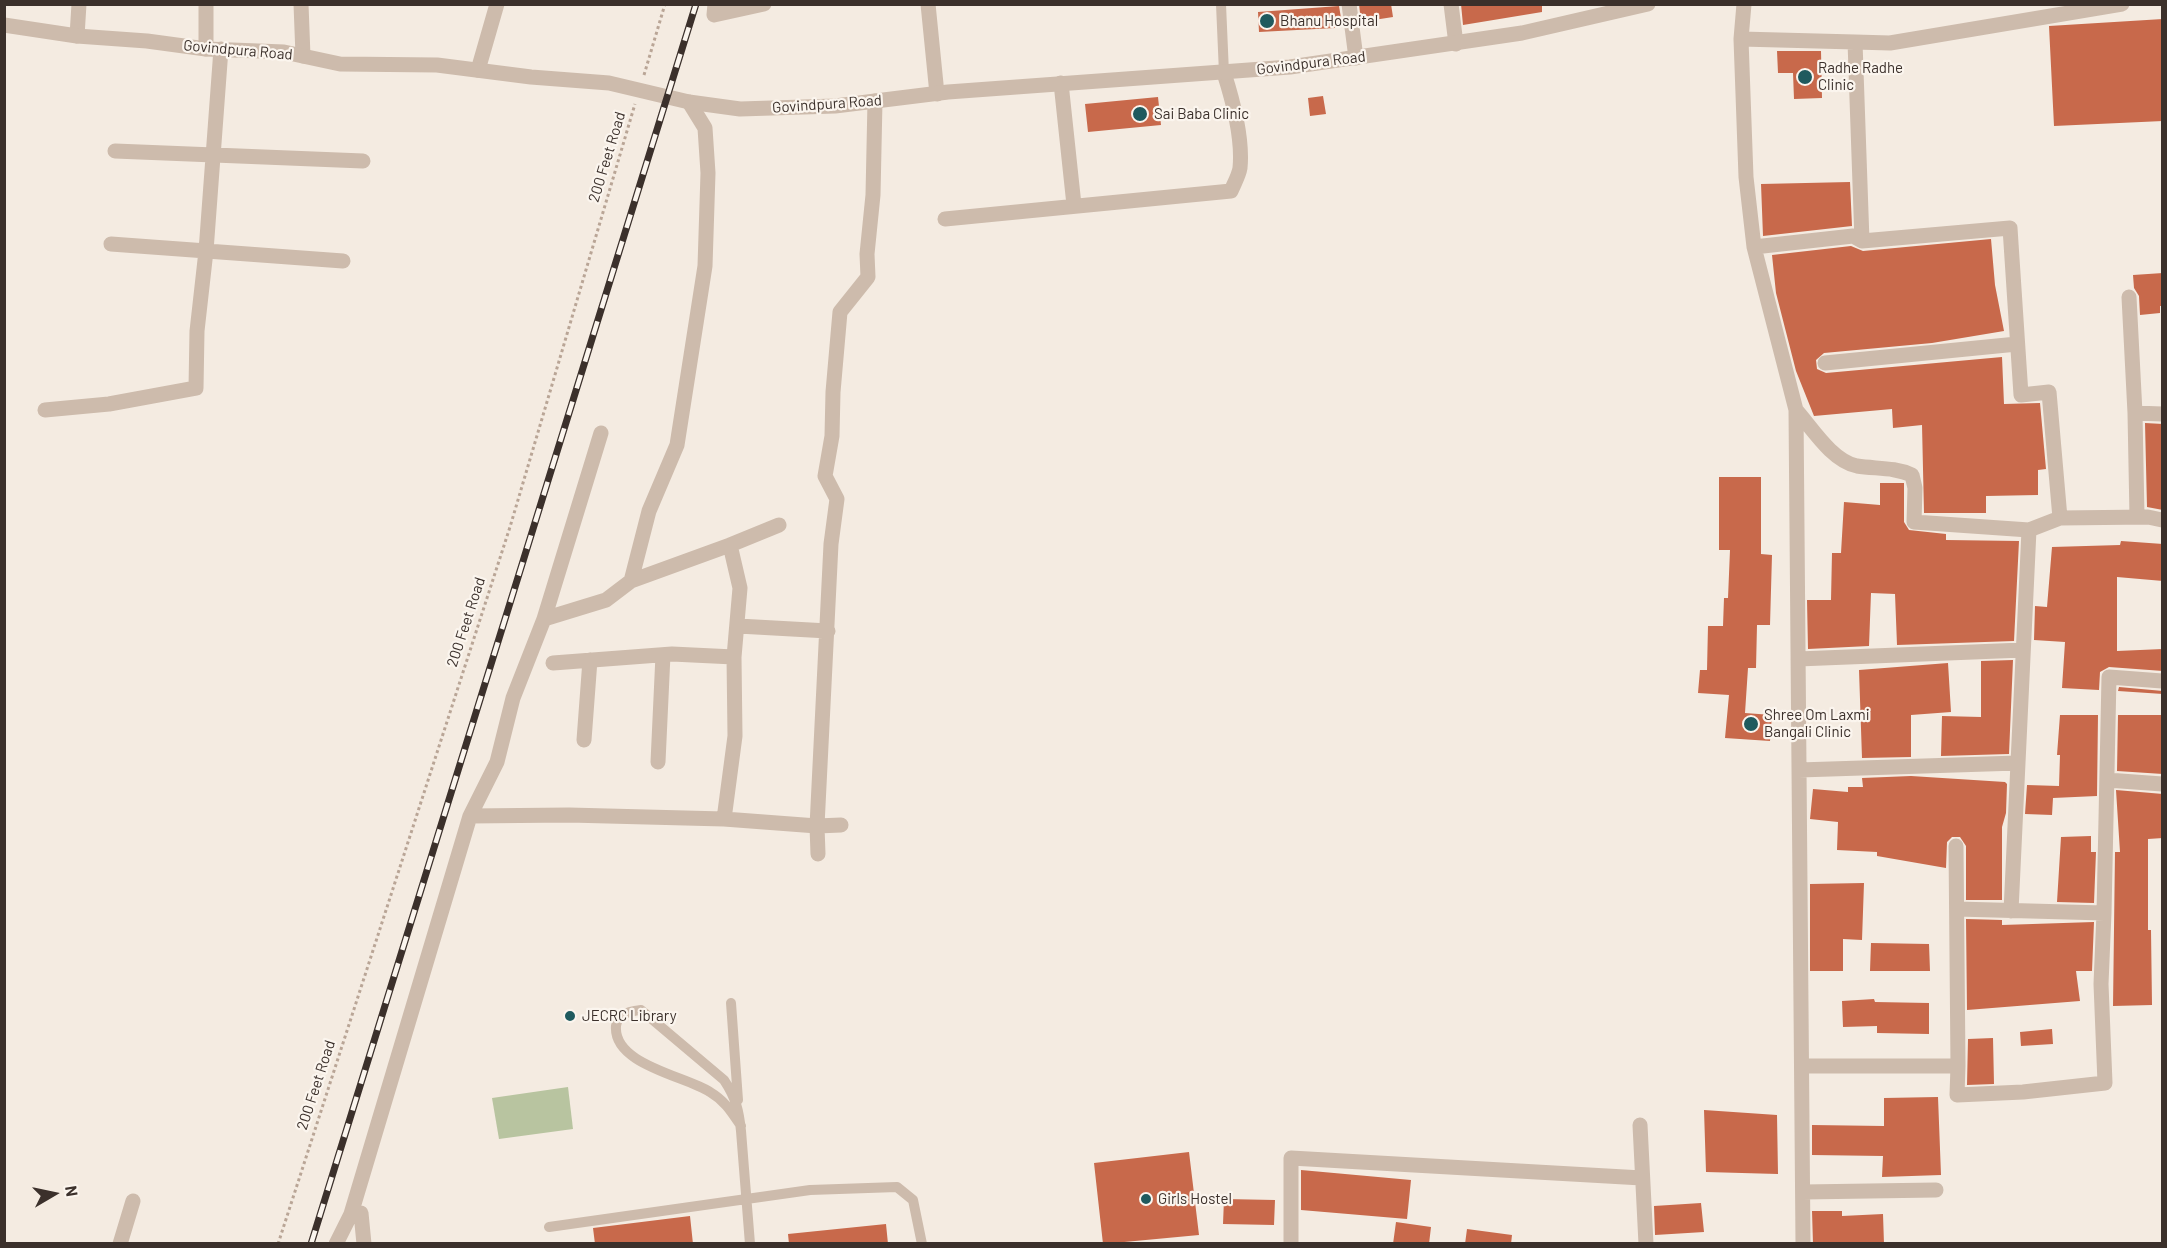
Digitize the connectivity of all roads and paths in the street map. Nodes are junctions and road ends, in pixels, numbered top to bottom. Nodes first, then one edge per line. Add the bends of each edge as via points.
1 (79, 4) edge
2 (206, 4) edge
3 (302, 4) edge
4 (497, 4) edge
5 (665, 4) edge
6 (715, 4) edge
7 (764, 4) edge
8 (928, 4) edge
9 (1221, 4) edge
10 (1349, 4) edge
11 (1451, 4) edge
12 (1648, 4) edge
13 (1744, 4) edge
14 (2122, 4) edge
15 (1596, 11) edge
16 (4, 25) edge
17 (77, 36) junction
18 (1741, 39) junction
19 (1855, 42) junction
20 (1456, 44) junction
21 (213, 49) junction
22 (303, 56) junction
23 (1356, 58) junction
24 (478, 70) junction
25 (1224, 73) junction
26 (1061, 83) junction
27 (639, 90) junction
28 (937, 94) junction
29 (875, 101) junction
30 (689, 102) junction
31 (115, 152) dead end
32 (214, 156) junction
33 (363, 161) dead end
34 (1074, 205) junction
35 (945, 219) dead end
36 (1862, 241) junction
37 (111, 244) dead end
38 (1754, 247) junction
39 (206, 251) junction
40 (344, 261) dead end
41 (2129, 297) dead end
42 (2017, 344) junction
43 (1826, 363) dead end
44 (45, 410) dead end
45 (1797, 410) junction
46 (2135, 413) junction
47 (2163, 414) edge
48 (601, 433) dead end
49 (2060, 518) junction
50 (2137, 518) junction
51 (2163, 520) edge
52 (779, 525) dead end
53 (2029, 530) junction
54 (730, 545) junction
55 (631, 581) junction
56 (544, 619) junction
57 (738, 626) junction
58 (828, 631) junction
59 (2023, 650) junction
60 (663, 655) junction
61 (734, 657) junction
62 (1798, 659) junction
63 (590, 660) junction
64 (553, 663) dead end
65 (2163, 681) edge
66 (584, 740) dead end
67 (658, 762) dead end
68 (2018, 763) junction
69 (1799, 770) junction
70 (2107, 780) junction
71 (2163, 784) edge
72 (470, 816) junction
73 (724, 819) junction
74 (841, 825) dead end
75 (817, 826) junction
76 (1956, 846) dead end
77 (818, 854) dead end
78 (1957, 909) junction
79 (2011, 911) junction
80 (2104, 913) junction
81 (730, 1003) dead end
82 (1802, 1066) junction
83 (1958, 1066) junction
84 (738, 1103) junction
85 (1640, 1125) dead end
86 (741, 1126) junction
87 (1642, 1178) junction
88 (1936, 1190) dead end
89 (1803, 1192) junction
90 (747, 1199) junction
91 (133, 1201) dead end
92 (351, 1214) junction
93 (549, 1227) dead end
94 (120, 1244) edge
95 (278, 1244) edge
96 (336, 1244) edge
97 (364, 1244) edge
98 (750, 1244) edge
99 (922, 1244) edge
100 (1290, 1244) edge
101 (1646, 1244) edge
102 (1803, 1244) edge

1 - 17 street
2 - 21 street
3 - 22 street
4 - 24 street
5 - 27 path, 200 Feet Road
6 - 7 street via 714,15
8 - 28 street
9 - 25 lane
10 - 23 street
11 - 20 street
12 - 15 street, Govindpura Road
13 - 18 street
14 - 19 street via 1890,43
15 - 20 street, Govindpura Road
16 - 17 street, Govindpura Road
17 - 21 street, Govindpura Road
18 - 19 street
18 - 38 street via 1746,177
19 - 36 street
20 - 23 street, Govindpura Road
21 - 22 street, Govindpura Road
21 - 32 street
22 - 24 street, Govindpura Road via 340,64 437,65
23 - 25 street, Govindpura Road
24 - 27 street, Govindpura Road
25 - 26 street, Govindpura Road
25 - 34 street via 1238,131 1240,169 1231,190
26 - 28 street, Govindpura Road
26 - 34 street
27 - 30 street, Govindpura Road
27 - 95 path, 200 Feet Road via 510,527
28 - 29 street, Govindpura Road
29 - 30 street, Govindpura Road via 740,109
29 - 58 street via 868,277 840,312 835,351 832,436 825,476 837,499
30 - 55 street via 705,128 705,266 677,445 649,511
31 - 32 street
32 - 33 street
32 - 39 street
34 - 35 street
36 - 38 street via 1853,236
36 - 42 street via 2010,228
37 - 39 street
38 - 45 street
39 - 40 street
39 - 44 street via 197,331 196,388 110,404
41 - 46 street
42 - 43 street
42 - 49 street via 2021,395 2049,392
45 - 53 street via 1846,461 1912,475 1914,522
45 - 62 street
46 - 47 street
46 - 50 street
48 - 56 street
49 - 50 street
49 - 53 street
50 - 51 street
52 - 54 street
53 - 59 street
54 - 55 street
54 - 57 street via 740,588
55 - 56 street via 606,600
56 - 72 street via 513,698 497,762
57 - 58 street
57 - 61 street
58 - 75 street
59 - 62 street
59 - 68 street
60 - 61 street
60 - 63 street
60 - 67 street
61 - 73 street via 735,736
62 - 69 street
63 - 64 street
63 - 66 street
65 - 70 street via 2109,677
68 - 69 street
68 - 79 street
69 - 82 street
70 - 71 street
70 - 80 street
72 - 73 street
72 - 92 street
73 - 75 street
74 - 75 street
75 - 77 street
76 - 78 street
78 - 79 street
78 - 83 street
79 - 80 street
80 - 83 street via 2101,984 2105,1083 1957,1095
81 - 84 lane
82 - 83 street
82 - 89 street
84 - 86 lane
84 - 86 lane via 724,1080 652,1017 641,1010 620,1017 616,1034 633,1055 656,1071 707,1090 726,1102
85 - 87 street
86 - 90 lane
87 - 100 street via 1291,1158
87 - 101 street
88 - 89 street
89 - 102 street
90 - 93 lane
90 - 98 lane
90 - 99 lane via 810,1190 897,1187 913,1200
91 - 94 street
92 - 96 street
92 - 97 street via 361,1213

